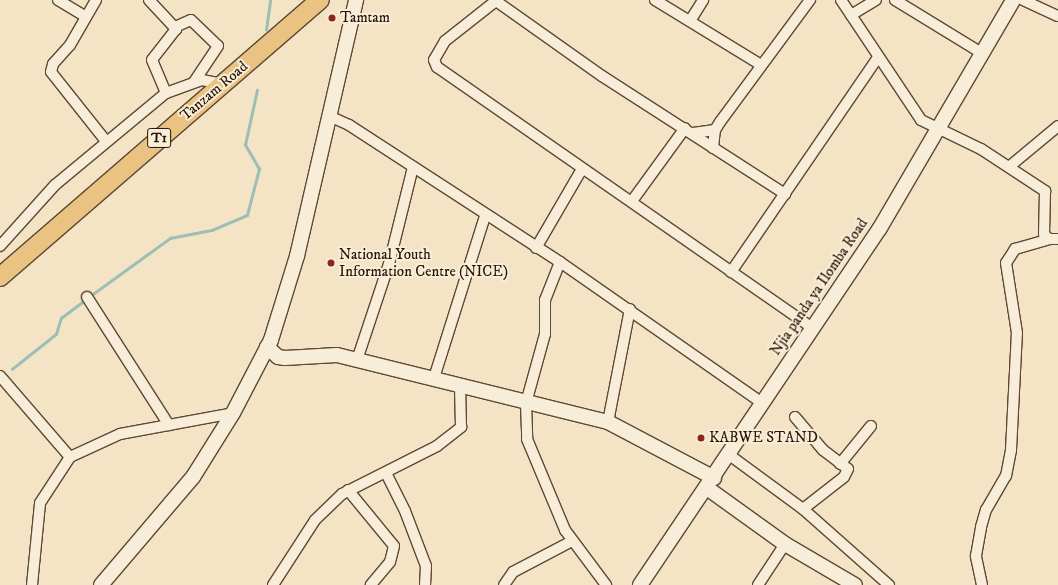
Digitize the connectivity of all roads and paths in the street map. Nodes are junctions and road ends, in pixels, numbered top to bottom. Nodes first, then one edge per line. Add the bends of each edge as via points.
1 (58, 0) edge
2 (96, 0) edge
3 (149, 0) edge
4 (320, 0) edge
5 (356, 0) edge
6 (497, 0) edge
7 (655, 0) edge
8 (703, 0) edge
9 (810, 0) edge
10 (841, 0) edge
11 (876, 0) edge
12 (895, 0) edge
13 (1013, 0) edge
14 (1023, 0) edge
15 (851, 15) junction
16 (85, 16) junction
17 (1058, 16) edge
18 (690, 21) junction
19 (175, 27) junction
20 (983, 54) junction
21 (877, 59) junction
22 (761, 65) junction
23 (194, 82) junction
24 (223, 84) junction
25 (166, 92) junction
26 (329, 116) junction
27 (1058, 126) edge
28 (937, 128) junction
29 (715, 130) junction
30 (689, 131) junction
31 (105, 140) junction
32 (713, 148) junction
33 (1010, 166) junction
34 (413, 167) junction
35 (582, 169) junction
36 (785, 194) junction
37 (632, 201) junction
38 (485, 216) junction
39 (1054, 239) edge
40 (0, 246) edge
41 (536, 248) junction
42 (560, 262) junction
43 (731, 272) junction
44 (0, 277) edge
45 (86, 297) dead end
46 (630, 310) junction
47 (813, 328) junction
48 (267, 347) junction
49 (357, 360) junction
50 (0, 376) edge
51 (434, 378) junction
52 (460, 385) junction
53 (761, 402) junction
54 (526, 403) junction
55 (233, 414) junction
56 (795, 418) dead end
57 (608, 422) junction
58 (169, 425) junction
59 (871, 426) dead end
60 (728, 454) junction
61 (70, 457) junction
62 (840, 464) junction
63 (386, 473) junction
64 (710, 483) junction
65 (348, 490) junction
66 (803, 509) junction
67 (572, 541) junction
68 (786, 544) junction
69 (32, 585) edge
70 (101, 585) edge
71 (273, 585) edge
72 (371, 585) edge
73 (425, 585) edge
74 (504, 585) edge
75 (606, 585) edge
76 (640, 585) edge
77 (758, 585) edge
78 (855, 585) edge
79 (889, 585) edge
80 (982, 585) edge

1 - 16 street
2 - 16 street
3 - 19 street
4 - 24 highway, Tanzam Road / T1
5 - 26 main road
6 - 30 street
6 - 35 street via 445,41 436,52 435,64 473,94
7 - 18 street
8 - 18 street
9 - 22 street
10 - 15 street
11 - 15 street
12 - 20 street
13 - 20 main road, Njia panda ya Ilomba Road
14 - 17 street
15 - 21 street
16 - 31 street via 70,45 53,64 51,72
18 - 22 street
19 - 23 street via 192,20 218,46
19 - 25 street via 152,60
20 - 28 main road, Njia panda ya Ilomba Road
21 - 28 street via 921,120
21 - 36 street
22 - 29 street
23 - 24 street
23 - 25 street
24 - 44 highway, Tanzam Road / T1
25 - 31 street
26 - 34 street
26 - 48 main road via 297,256
27 - 33 street
28 - 33 street
28 - 47 main road, Njia panda ya Ilomba Road via 880,228
29 - 30 street
29 - 32 street
30 - 32 street
30 - 37 street
31 - 40 street via 32,206
32 - 36 street
33 - 39 street via 1046,193 1042,227
34 - 38 street
34 - 49 street via 389,264
35 - 37 street
35 - 41 street
36 - 43 street
37 - 43 street
38 - 41 street
38 - 51 street
39 - 80 street via 1015,249 1006,263 1017,333 1011,450 1006,476 986,510 981,527 976,556
41 - 42 street
42 - 46 street
42 - 54 street via 545,300 546,334
43 - 47 street
45 - 58 street
46 - 53 street
46 - 57 street
47 - 53 main road, Njia panda ya Ilomba Road
48 - 49 main road via 278,357 327,354
48 - 55 main road
49 - 51 main road
50 - 61 street
51 - 52 main road
52 - 54 main road
52 - 63 street via 461,427 437,446
53 - 60 main road, Njia panda ya Ilomba Road
54 - 57 main road
54 - 67 street via 528,445
55 - 58 street
55 - 70 main road via 193,477
56 - 62 street
57 - 64 main road
58 - 61 street via 114,436
59 - 62 street
60 - 64 main road, Njia panda ya Ilomba Road
60 - 66 street
61 - 69 street via 40,504
62 - 66 street via 848,469 844,477
63 - 65 street
63 - 73 street via 407,514 426,566
64 - 68 main road
64 - 76 main road, Njia panda ya Ilomba Road
65 - 71 street via 315,520
65 - 72 street via 394,546 390,562
66 - 79 street
67 - 74 street via 513,572
67 - 75 street
68 - 77 street
68 - 78 main road

